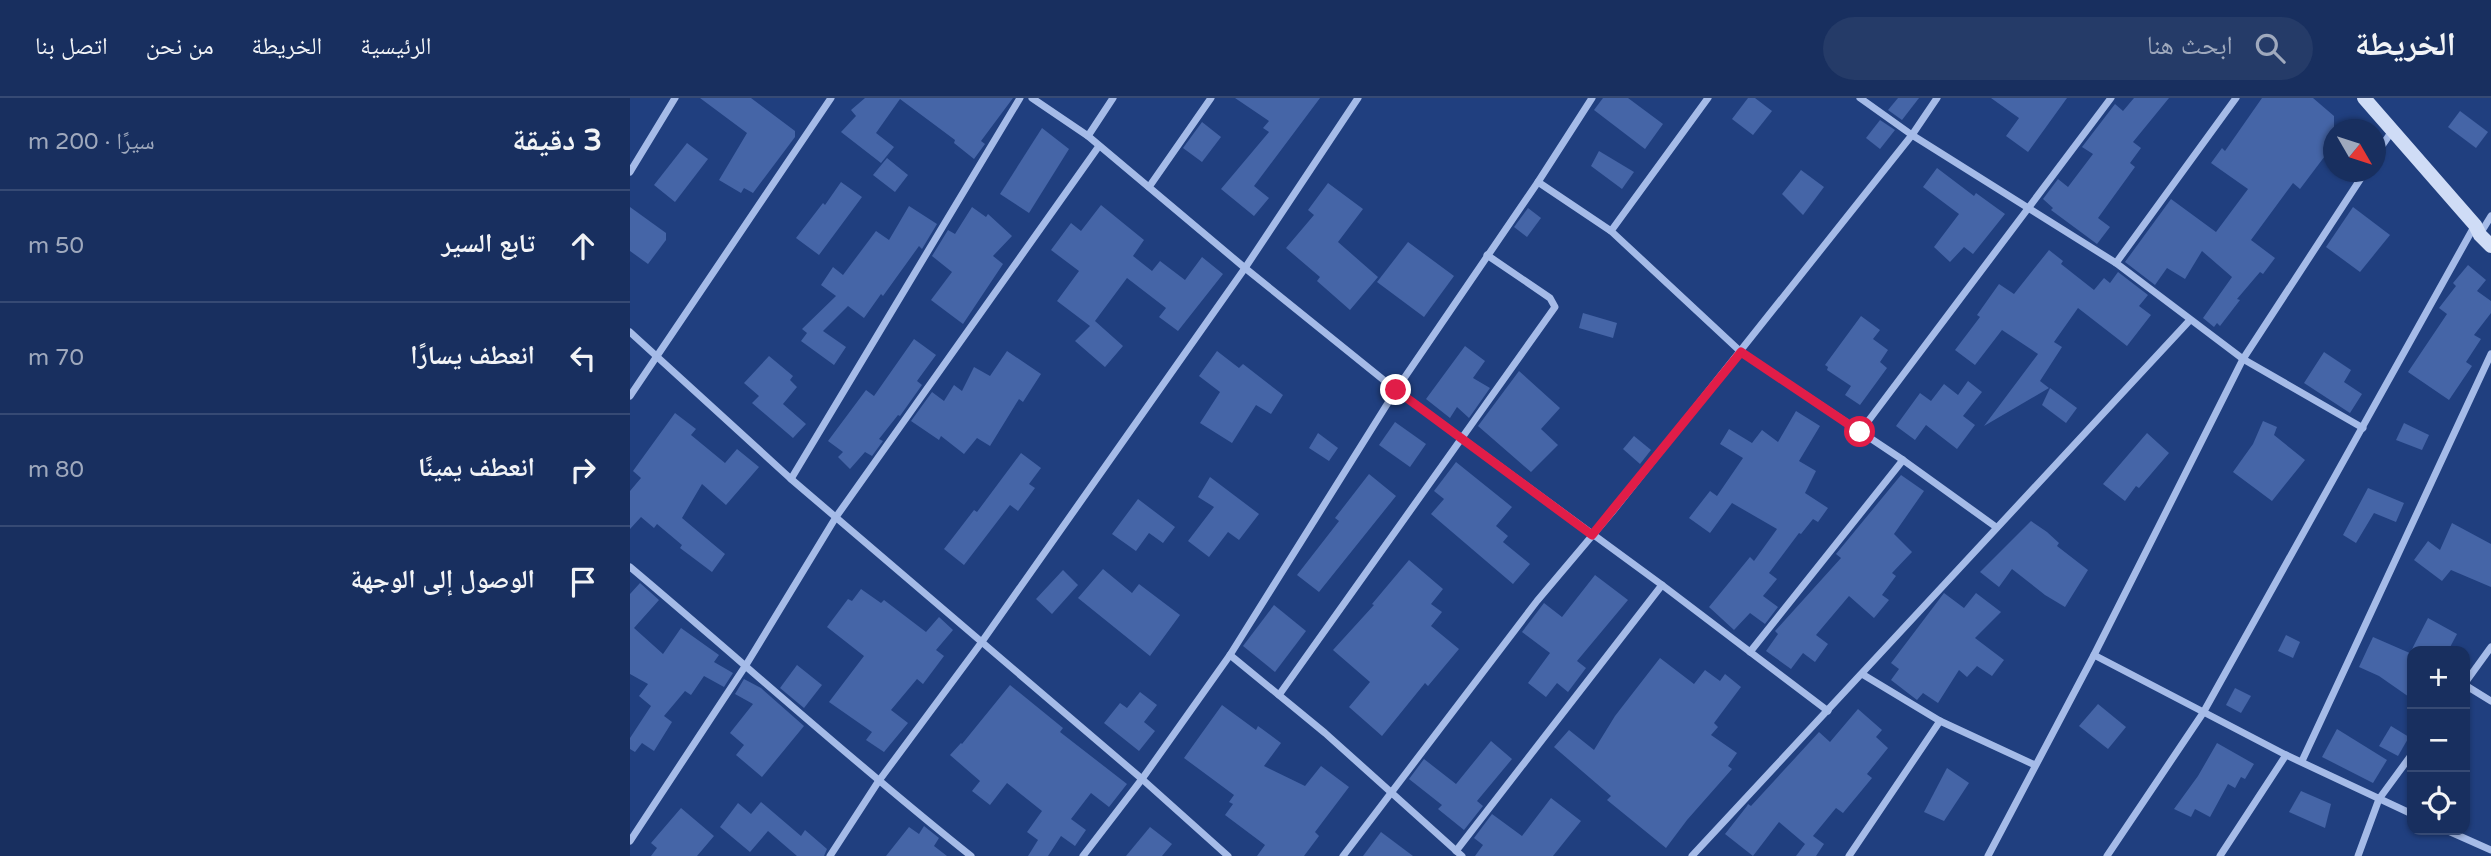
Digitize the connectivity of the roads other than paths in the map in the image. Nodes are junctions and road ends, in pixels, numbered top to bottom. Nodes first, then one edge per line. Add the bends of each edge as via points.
1 (675, 98) edge
2 (831, 98) edge
3 (1020, 98) edge
4 (1031, 98) edge
5 (1113, 98) edge
6 (1211, 98) edge
7 (1359, 98) edge
8 (1592, 98) edge
9 (1708, 98) edge
10 (1860, 98) edge
11 (1937, 98) edge
12 (2111, 98) edge
13 (2236, 98) edge
14 (2364, 98) edge
15 (2392, 131) junction
16 (1912, 135) junction
17 (1088, 136) junction
18 (2386, 140) edge
19 (1099, 146) junction
20 (630, 172) edge
21 (1538, 182) junction
22 (2358, 182) edge
23 (1149, 187) junction
24 (2028, 207) junction
25 (2491, 216) edge
26 (2478, 230) junction
27 (1611, 231) junction
28 (2491, 246) edge
29 (1487, 255) junction
30 (2116, 264) junction
31 (1245, 268) junction
32 (2190, 320) junction
33 (630, 332) edge
34 (1741, 352) junction
35 (2491, 354) edge
36 (656, 355) junction
37 (2243, 359) junction
38 (1396, 390) junction
39 (630, 396) edge
40 (2363, 428) junction
41 (1860, 432) junction
42 (1462, 436) junction
43 (1903, 460) junction
44 (791, 480) junction
45 (836, 517) junction
46 (1997, 527) junction
47 (1592, 535) junction
48 (630, 567) edge
49 (1662, 584) junction
50 (981, 643) junction
51 (2491, 647) edge
52 (1750, 652) junction
53 (1230, 655) junction
54 (2094, 655) junction
55 (746, 664) junction
56 (1862, 674) junction
57 (2470, 677) edge
58 (2470, 687) edge
59 (1279, 695) junction
60 (2491, 701) edge
61 (1828, 711) junction
62 (2203, 713) junction
63 (1940, 721) junction
64 (2286, 755) junction
65 (2302, 761) junction
66 (2407, 761) edge
67 (2035, 765) junction
68 (1142, 779) junction
69 (878, 782) junction
70 (1392, 794) junction
71 (2379, 799) junction
72 (2407, 812) edge
73 (2457, 835) edge
74 (630, 841) edge
75 (2491, 850) edge
76 (1459, 853) edge
77 (830, 856) edge
78 (971, 856) edge
79 (1083, 856) edge
80 (1228, 856) edge
81 (1343, 856) edge
82 (1692, 856) edge
83 (1849, 856) edge
84 (1988, 856) edge
85 (2107, 856) edge
86 (2220, 856) edge
87 (2358, 856) edge

1 - 20 street
2 - 36 street
3 - 44 street
4 - 17 street
5 - 17 street
6 - 23 street
7 - 31 street
8 - 21 street
9 - 27 street
10 - 16 street
11 - 16 street
12 - 24 street
13 - 30 street
14 - 15 street
15 - 18 street
15 - 26 street
16 - 24 street
16 - 34 street
17 - 19 street
19 - 23 street
19 - 45 street
21 - 27 street
21 - 29 street
22 - 37 street
23 - 31 street
24 - 30 street
24 - 41 street
25 - 26 street
26 - 28 street
26 - 40 street
27 - 34 street
29 - 38 street
29 - 42 street via 1550,298 1555,307
30 - 32 street
31 - 38 street
31 - 50 street
32 - 37 street
32 - 46 street
33 - 36 street
34 - 41 street
34 - 47 street
35 - 65 street
36 - 39 street
36 - 44 street
37 - 40 street
37 - 54 street
38 - 42 street
38 - 53 street
40 - 62 street
41 - 43 street
42 - 47 street
42 - 59 street
43 - 46 street
43 - 52 street
44 - 45 street
45 - 50 street
45 - 55 street
46 - 56 street
47 - 49 street
47 - 70 street
48 - 55 street
49 - 52 street
49 - 76 street
50 - 68 street
50 - 69 street
51 - 57 street
52 - 61 street
53 - 59 street
53 - 68 street
54 - 62 street
54 - 67 street
55 - 69 street
55 - 74 street
56 - 61 street
56 - 63 street
58 - 60 street
59 - 70 street
61 - 82 street
62 - 64 street
62 - 85 street
63 - 67 street
63 - 83 street
64 - 65 street
64 - 86 street
65 - 71 street
66 - 71 street
67 - 84 street
68 - 79 street
68 - 80 street
69 - 77 street
69 - 78 street
70 - 76 street
70 - 81 street
71 - 72 street
71 - 87 street
73 - 75 street

